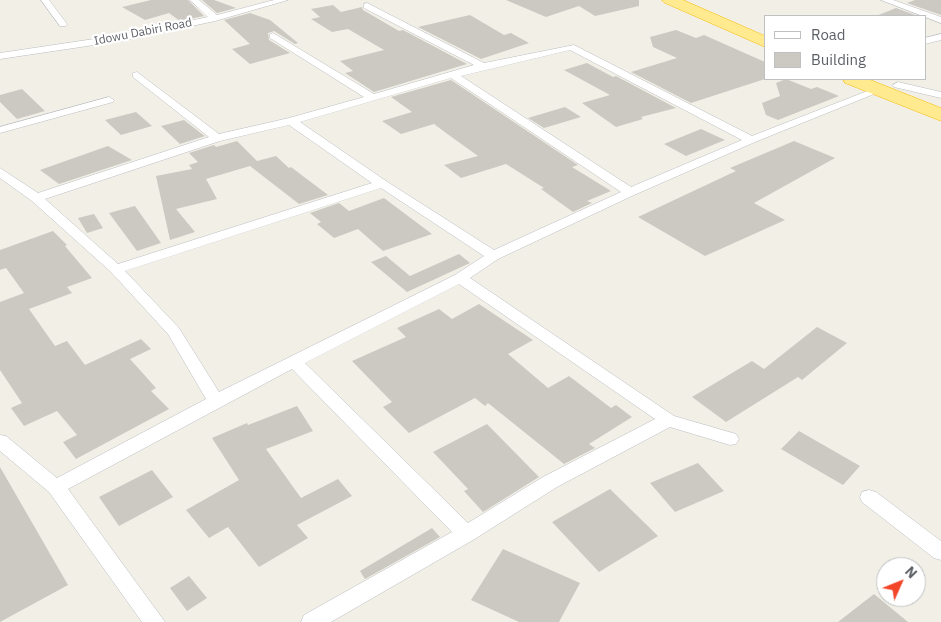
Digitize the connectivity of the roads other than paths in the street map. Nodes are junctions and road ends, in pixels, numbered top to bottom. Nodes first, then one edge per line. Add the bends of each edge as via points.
1 (45, 0) edge
2 (194, 0) edge
3 (284, 0) edge
4 (670, 0) edge
5 (701, 0) edge
6 (885, 0) edge
7 (367, 6) dead end
8 (215, 18) junction
9 (941, 20) edge
10 (746, 22) edge
11 (63, 24) dead end
12 (273, 36) dead end
13 (941, 37) edge
14 (764, 41) edge
15 (926, 41) edge
16 (0, 56) edge
17 (484, 66) junction
18 (137, 75) dead end
19 (453, 75) junction
20 (858, 80) edge
21 (887, 85) edge
22 (941, 95) edge
23 (371, 97) junction
24 (109, 100) dead end
25 (941, 104) edge
26 (941, 116) edge
27 (291, 121) junction
28 (0, 130) edge
29 (217, 138) junction
30 (751, 140) junction
31 (0, 172) edge
32 (382, 184) junction
33 (630, 192) junction
34 (36, 198) junction
35 (493, 256) junction
36 (116, 269) junction
37 (460, 278) junction
38 (294, 362) junction
39 (216, 401) junction
40 (668, 420) junction
41 (730, 439) dead end
42 (0, 442) edge
43 (56, 487) junction
44 (869, 497) dead end
45 (466, 534) junction
46 (941, 552) edge
47 (154, 622) edge
48 (312, 622) edge

1 - 11 street
2 - 8 street
3 - 8 street, Idowu Dabiri Road
4 - 10 highway via 712,20
5 - 10 highway
6 - 9 street
7 - 17 street
8 - 16 street, Idowu Dabiri Road via 121,38
10 - 14 highway
12 - 23 street
13 - 15 street
17 - 19 street
17 - 30 street via 571,47
18 - 29 street
19 - 23 street
19 - 33 street
20 - 21 highway
21 - 22 street
21 - 25 highway
21 - 26 highway
21 - 30 street
23 - 27 street
24 - 28 street
27 - 29 street
27 - 32 street
29 - 34 street
30 - 33 street
31 - 34 street
32 - 35 street
32 - 36 street
33 - 35 street
34 - 36 street
35 - 37 street
36 - 39 street via 174,331
37 - 38 street
37 - 40 street
38 - 39 street
38 - 45 street
39 - 43 street
40 - 41 street
40 - 45 street via 550,482
42 - 43 street
43 - 47 street
44 - 46 street
45 - 48 street

